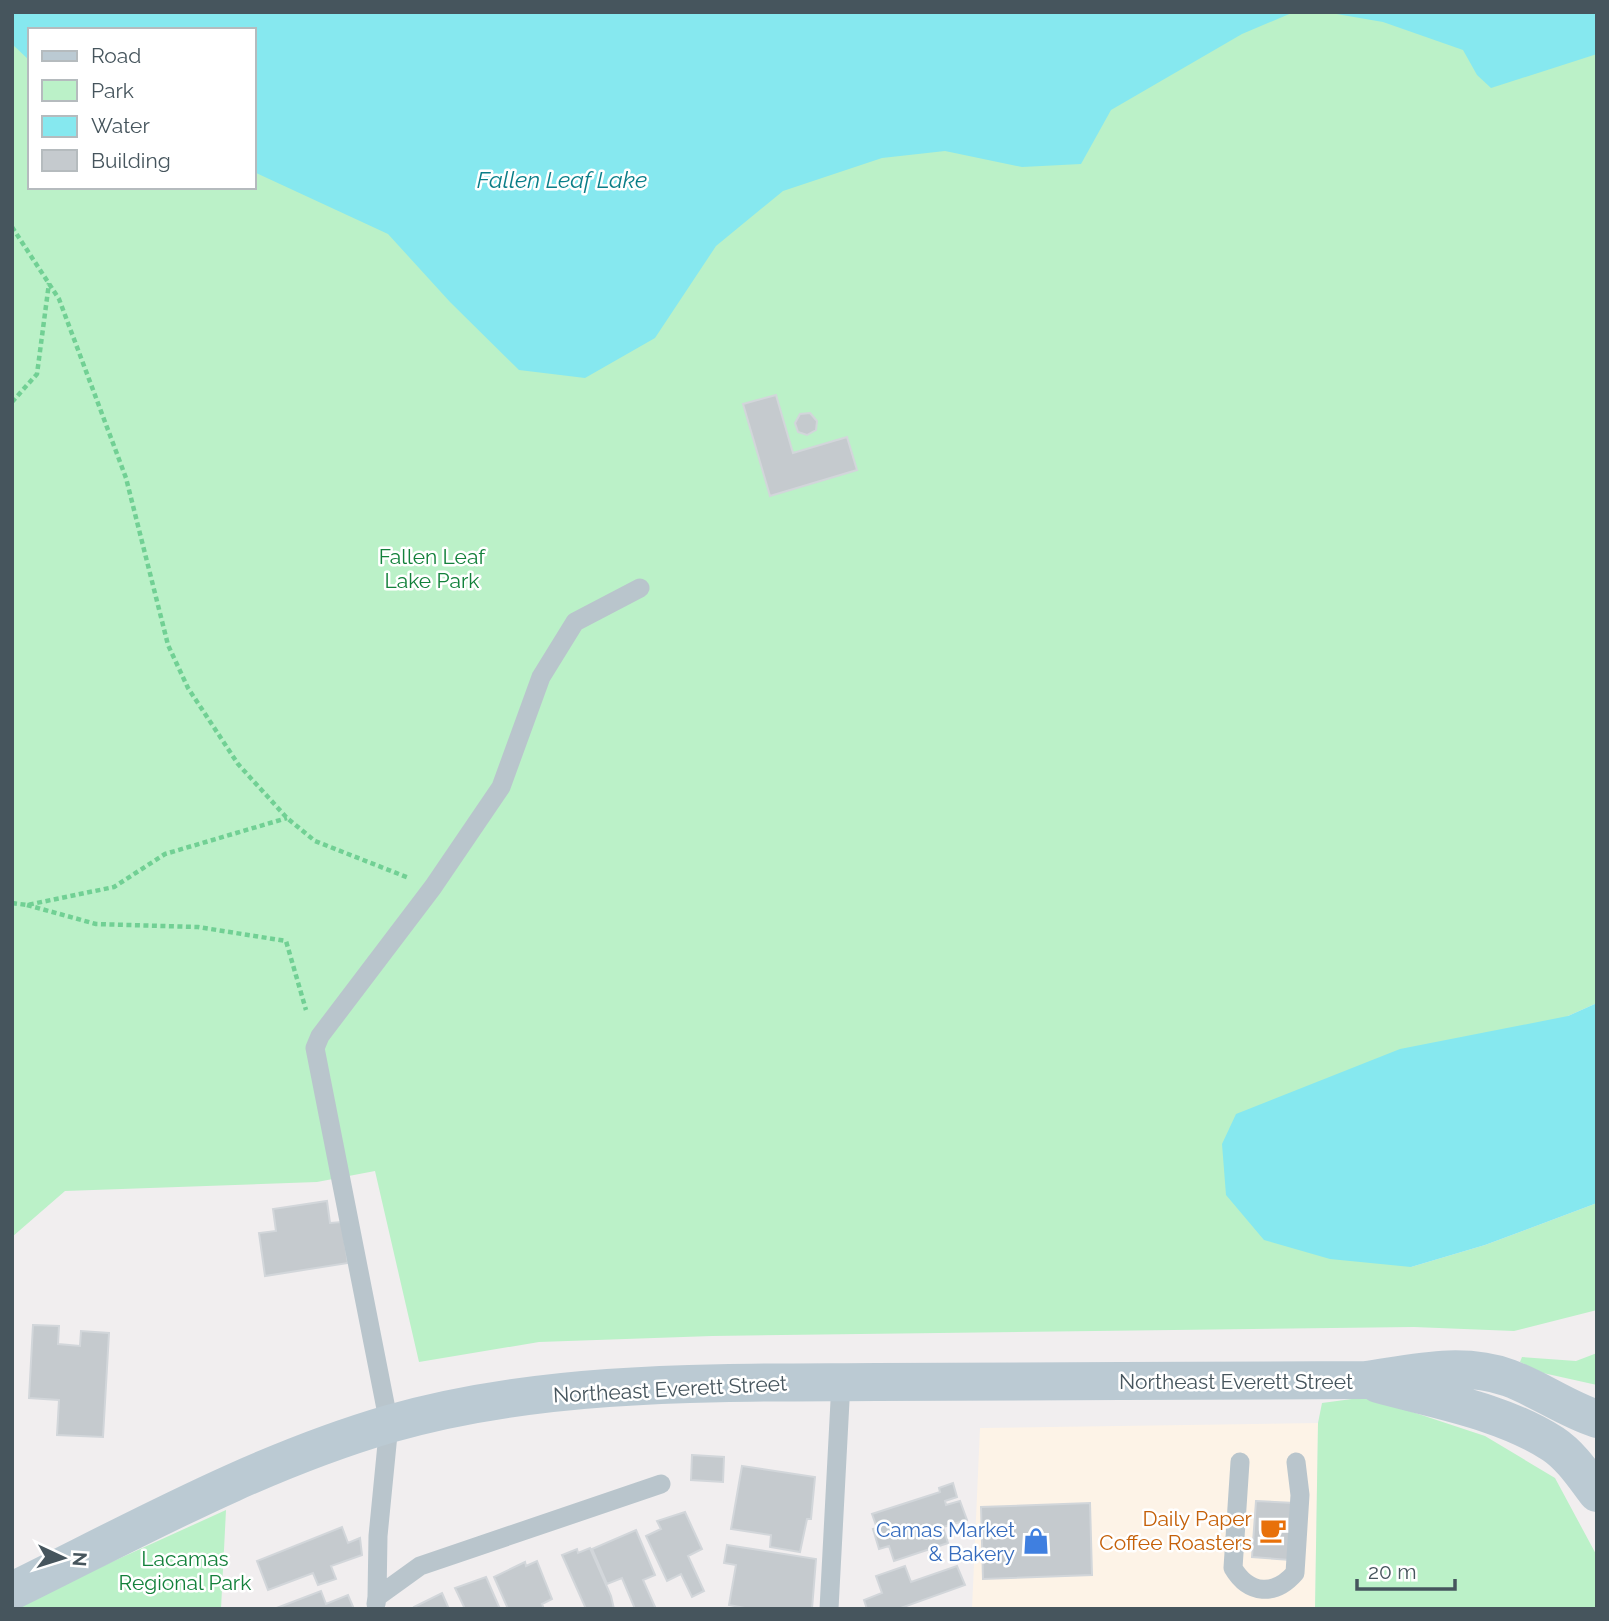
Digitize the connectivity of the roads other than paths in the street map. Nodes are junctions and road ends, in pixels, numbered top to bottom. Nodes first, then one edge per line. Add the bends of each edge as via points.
1 (640, 588) dead end
2 (1366, 1380) junction
3 (841, 1382) junction
4 (1594, 1418) edge
5 (389, 1424) junction
6 (1240, 1462) dead end
7 (1296, 1462) dead end
8 (661, 1484) dead end
9 (1597, 1493) edge
10 (12, 1591) edge
11 (376, 1603) edge
12 (829, 1609) edge

1 - 5 lane via 575,622 541,677 501,787 433,887 320,1036 316,1048
2 - 3 main road, Northeast Everett Street
2 - 4 main road, Northeast Everett Street via 1441,1368 1472,1370 1509,1378
2 - 9 main road, Northeast Everett Street via 1507,1421 1555,1445
3 - 5 main road, Northeast Everett Street via 652,1385 534,1395
3 - 12 lane
5 - 10 main road, Northeast Everett Street via 282,1460
5 - 11 lane via 377,1536
6 - 7 lane via 1233,1569 1246,1584 1265,1590 1277,1588 1295,1573 1300,1495
8 - 11 lane via 420,1566

